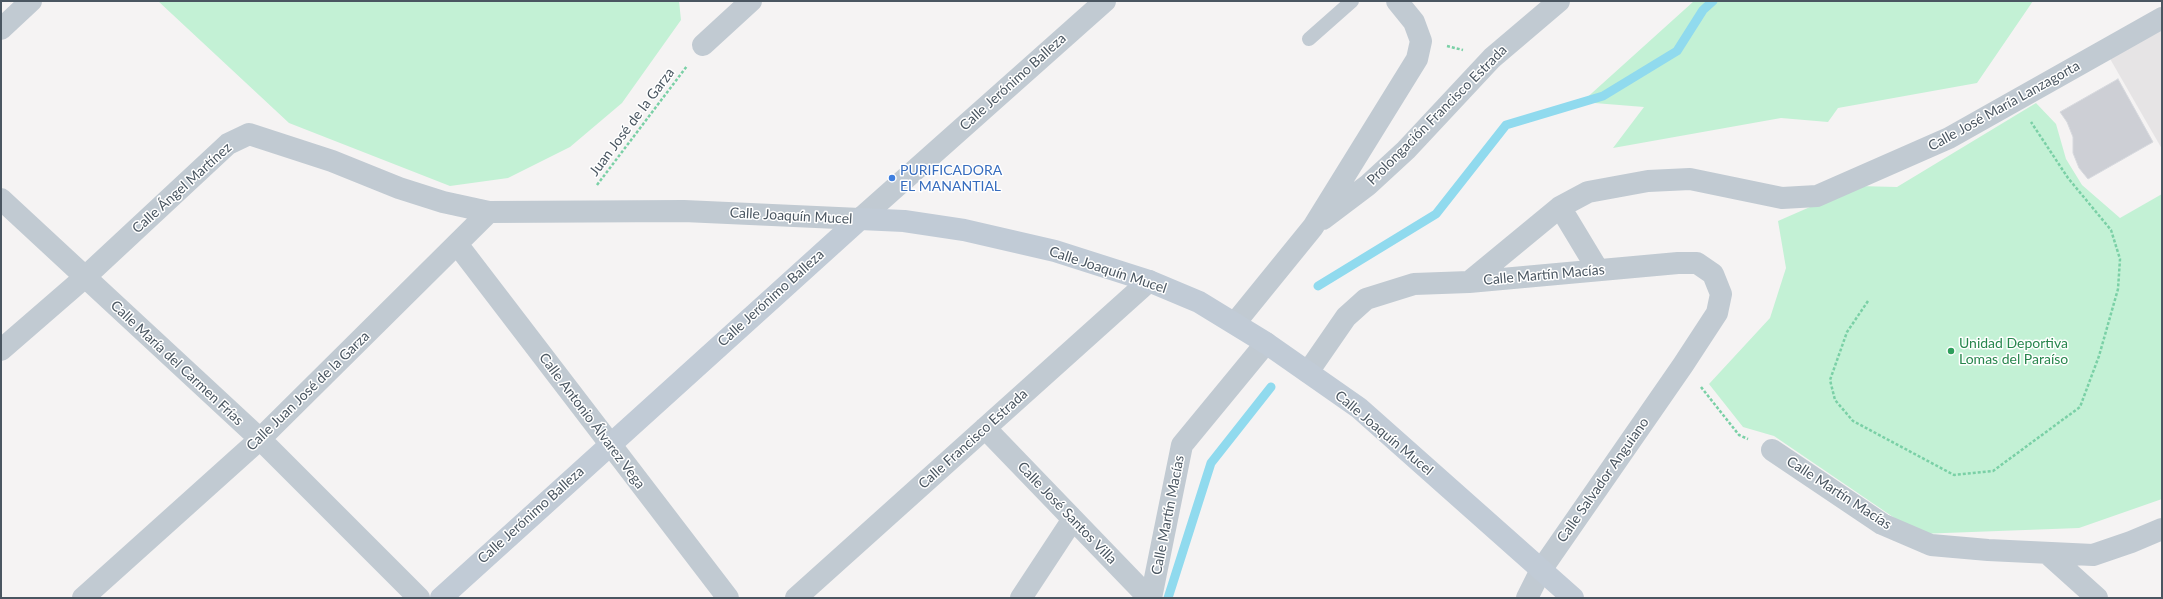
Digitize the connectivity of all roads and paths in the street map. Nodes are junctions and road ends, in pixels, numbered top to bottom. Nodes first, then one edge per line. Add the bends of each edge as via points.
1 (31, 1) edge
2 (750, 1) edge
3 (1105, 1) edge
4 (1352, 1) edge
5 (1397, 1) edge
6 (1559, 1) edge
7 (2162, 18) edge
8 (1, 29) edge
9 (1309, 39) dead end
10 (1421, 41) junction
11 (703, 45) joint
12 (1492, 58) junction
13 (2016, 100) junction
14 (1, 198) edge
15 (1560, 207) junction
16 (577, 211) junction
17 (489, 212) junction
18 (860, 219) junction
19 (1313, 227) junction
20 (457, 244) junction
21 (1598, 270) junction
22 (84, 278) junction
23 (1149, 280) junction
24 (1469, 282) junction
25 (1868, 301) dead end
26 (1235, 323) junction
27 (1266, 343) junction
28 (1, 350) edge
29 (1683, 365) junction
30 (1308, 372) junction
31 (985, 428) junction
32 (260, 439) junction
33 (609, 445) junction
34 (1772, 450) joint
35 (1072, 519) junction
36 (2162, 529) edge
37 (2047, 553) junction
38 (1541, 570) junction
39 (83, 598) edge
40 (419, 598) edge
41 (441, 598) edge
42 (728, 598) edge
43 (796, 598) edge
44 (1021, 598) edge
45 (1150, 598) edge
46 (1527, 598) edge
47 (1574, 598) edge
48 (2097, 598) edge

1 - 8 street
2 - 11 street
3 - 18 street, Calle Jerónimo Balleza
4 - 9 lane
5 - 10 street via 1414,22
6 - 12 street, Prolongación Francisco Estrada
7 - 13 street, Calle José María Lanzagorta
10 - 12 path
10 - 19 street via 1417,59
11 - 16 path, Juan José de la Garza
12 - 19 street, Prolongación Francisco Estrada via 1406,150 1368,185
13 - 15 street, Calle José María Lanzagorta via 1949,138 1817,196 1782,198 1690,179 1648,181 1588,192
13 - 25 path via 2068,178 2111,230 2120,259 2118,289 2099,356 2080,407 1992,471 1954,475 1853,421 1835,400 1830,380 1847,332
14 - 22 street, Calle María del Carmen Frías
15 - 21 street
15 - 24 street, Calle José María Lanzagorta
16 - 17 street, Calle Joaquín Mucel
16 - 18 street, Calle Joaquín Mucel via 684,211
17 - 20 street, Calle Juan José de la Garza
17 - 22 street, Calle Ángel Martínez via 399,188 332,161 249,134 228,144
18 - 23 street, Calle Joaquín Mucel via 904,221 964,230 1055,251
18 - 33 street, Calle Jerónimo Balleza
19 - 26 street
20 - 32 street, Calle Juan José de la Garza
20 - 33 street, Calle Antonio Álvarez Vega
21 - 24 street, Calle Martín Macías
21 - 29 street, Calle Martín Macías via 1696,264 1713,274 1721,294 1717,313
22 - 28 street, Calle Ángel Martínez
22 - 32 street, Calle María del Carmen Frías
23 - 26 street, Calle Joaquín Mucel via 1199,302
23 - 31 street, Calle Francisco Estrada
24 - 30 street, Calle Martín Macías via 1414,284 1366,299 1346,317
26 - 27 street, Calle Joaquín Mucel
27 - 30 street, Calle Joaquín Mucel
27 - 45 street, Calle Martín Macías via 1182,445
29 - 34 path via 1739,435
29 - 38 street, Calle Salvador Anguiano
30 - 38 street, Calle Joaquín Mucel via 1359,408
31 - 35 street, Calle José Santos Villa
31 - 43 street, Calle Francisco Estrada
32 - 39 street, Calle Juan José de la Garza
32 - 40 street, Calle María del Carmen Frías
33 - 41 street, Calle Jerónimo Balleza
33 - 42 street, Calle Antonio Álvarez Vega
34 - 37 street, Calle Martín Macías via 1882,524 1931,545
35 - 44 street
35 - 45 street, Calle José Santos Villa
36 - 37 street, Calle Martín Macías via 2093,555
37 - 48 street
38 - 46 street, Calle Salvador Anguiano
38 - 47 street, Calle Joaquín Mucel

